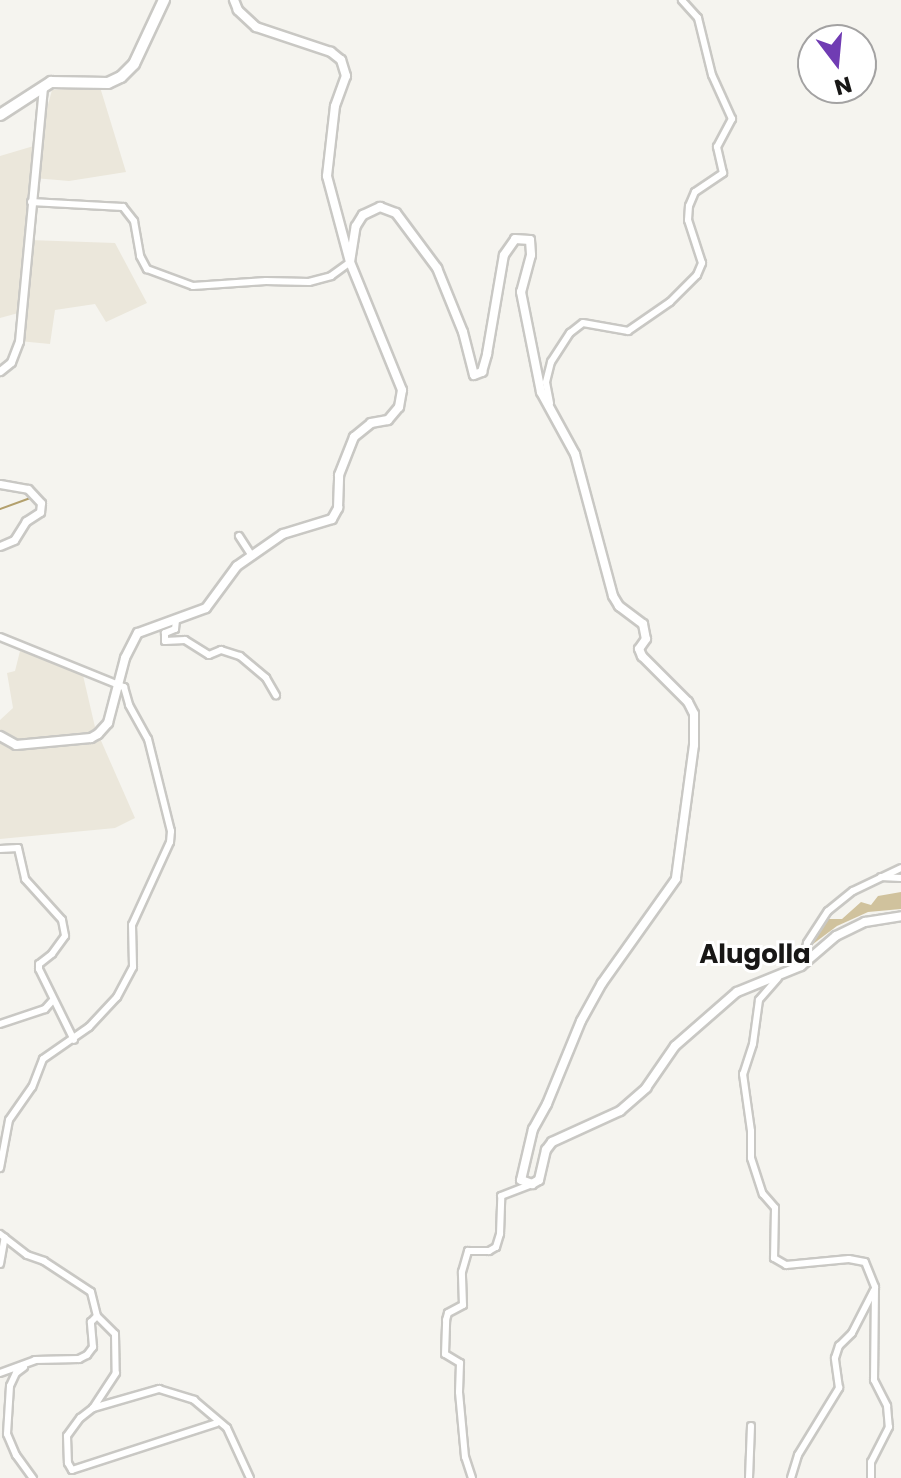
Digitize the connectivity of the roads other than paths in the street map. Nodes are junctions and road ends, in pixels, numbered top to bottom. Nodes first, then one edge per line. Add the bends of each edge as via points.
1 (164, 0) edge
2 (234, 0) edge
3 (682, 0) edge
4 (43, 86) junction
5 (0, 115) edge
6 (31, 202) junction
7 (350, 262) junction
8 (0, 371) edge
9 (552, 413) junction
10 (0, 484) edge
11 (239, 536) dead end
12 (0, 546) edge
13 (252, 556) junction
14 (176, 620) junction
15 (0, 637) edge
16 (119, 682) junction
17 (276, 695) dead end
18 (0, 736) edge
19 (0, 849) edge
20 (901, 868) edge
21 (878, 877) junction
22 (901, 878) edge
23 (901, 916) edge
24 (801, 966) junction
25 (778, 978) junction
26 (53, 1000) junction
27 (0, 1024) edge
28 (74, 1040) junction
29 (0, 1168) edge
30 (532, 1184) junction
31 (2, 1236) edge
32 (0, 1264) edge
33 (875, 1287) junction
34 (97, 1316) junction
35 (35, 1360) junction
36 (0, 1373) edge
37 (93, 1408) junction
38 (217, 1423) junction
39 (751, 1426) dead end
40 (72, 1470) junction
41 (33, 1478) edge
42 (78, 1478) edge
43 (250, 1478) edge
44 (472, 1478) edge
45 (749, 1478) edge
46 (791, 1478) edge
47 (871, 1478) edge

1 - 4 highway via 134,64 121,77 108,83 60,81
2 - 7 main road via 256,27 341,60 346,76 335,106 327,176
3 - 9 street via 698,18 712,75 732,119 717,147 723,173 695,192 689,206 688,220 702,263 670,302 628,331 583,323 570,333 551,362 546,382
4 - 5 highway
4 - 6 street
6 - 7 street via 123,207 134,221 147,269 193,286 309,282 331,276
6 - 8 street via 19,341 11,362
7 - 9 main road via 363,215 380,207 396,213 437,268 474,375 482,372 487,354 504,255 515,239 526,238 532,246 521,292 541,392
7 - 13 main road via 402,390 399,407 388,420 371,423 354,437 339,475 338,508 332,519 283,534
9 - 30 main road via 575,454 613,596 643,624 642,656 688,702 694,714 694,745 676,879 602,983 563,1058 533,1129 527,1167 520,1177
10 - 12 street via 28,489 41,503 40,512 26,521 14,540
11 - 13 street
13 - 14 main road via 226,577 206,608
14 - 16 main road via 138,633
14 - 17 street via 165,641 185,640 209,655 221,650 240,656 266,678
15 - 16 street
16 - 18 main road via 108,723 91,738 16,745
16 - 28 street via 148,739 170,842 132,925 133,967 117,997
19 - 26 street via 18,848 25,879 62,920 65,936 39,964
20 - 21 street
21 - 22 street
21 - 24 street via 828,911 807,943
23 - 24 main road via 865,922 836,936
24 - 25 main road
25 - 30 main road via 737,992 675,1046 646,1088 620,1111 552,1142 539,1180
25 - 33 street via 759,1000 743,1074 751,1158 763,1194 775,1208 774,1258 786,1265 865,1262
26 - 27 street via 45,1009
26 - 28 street
28 - 29 street via 43,1059 32,1087 9,1120
30 - 44 street via 501,1196 496,1247 468,1251 462,1272 463,1305 446,1320 445,1354 460,1363 464,1444
31 - 32 street
31 - 34 street via 91,1292
33 - 46 street via 852,1333 839,1346 839,1388 798,1455
33 - 47 street via 874,1380 887,1406 889,1427 871,1462
34 - 35 street via 91,1322 93,1347 87,1355
34 - 37 street via 117,1340 116,1373
35 - 36 street
35 - 41 street via 16,1373 7,1412 7,1434
37 - 38 street via 159,1389 194,1400
37 - 40 street via 67,1436
38 - 40 street
38 - 43 street via 227,1428
39 - 45 street
40 - 42 street

